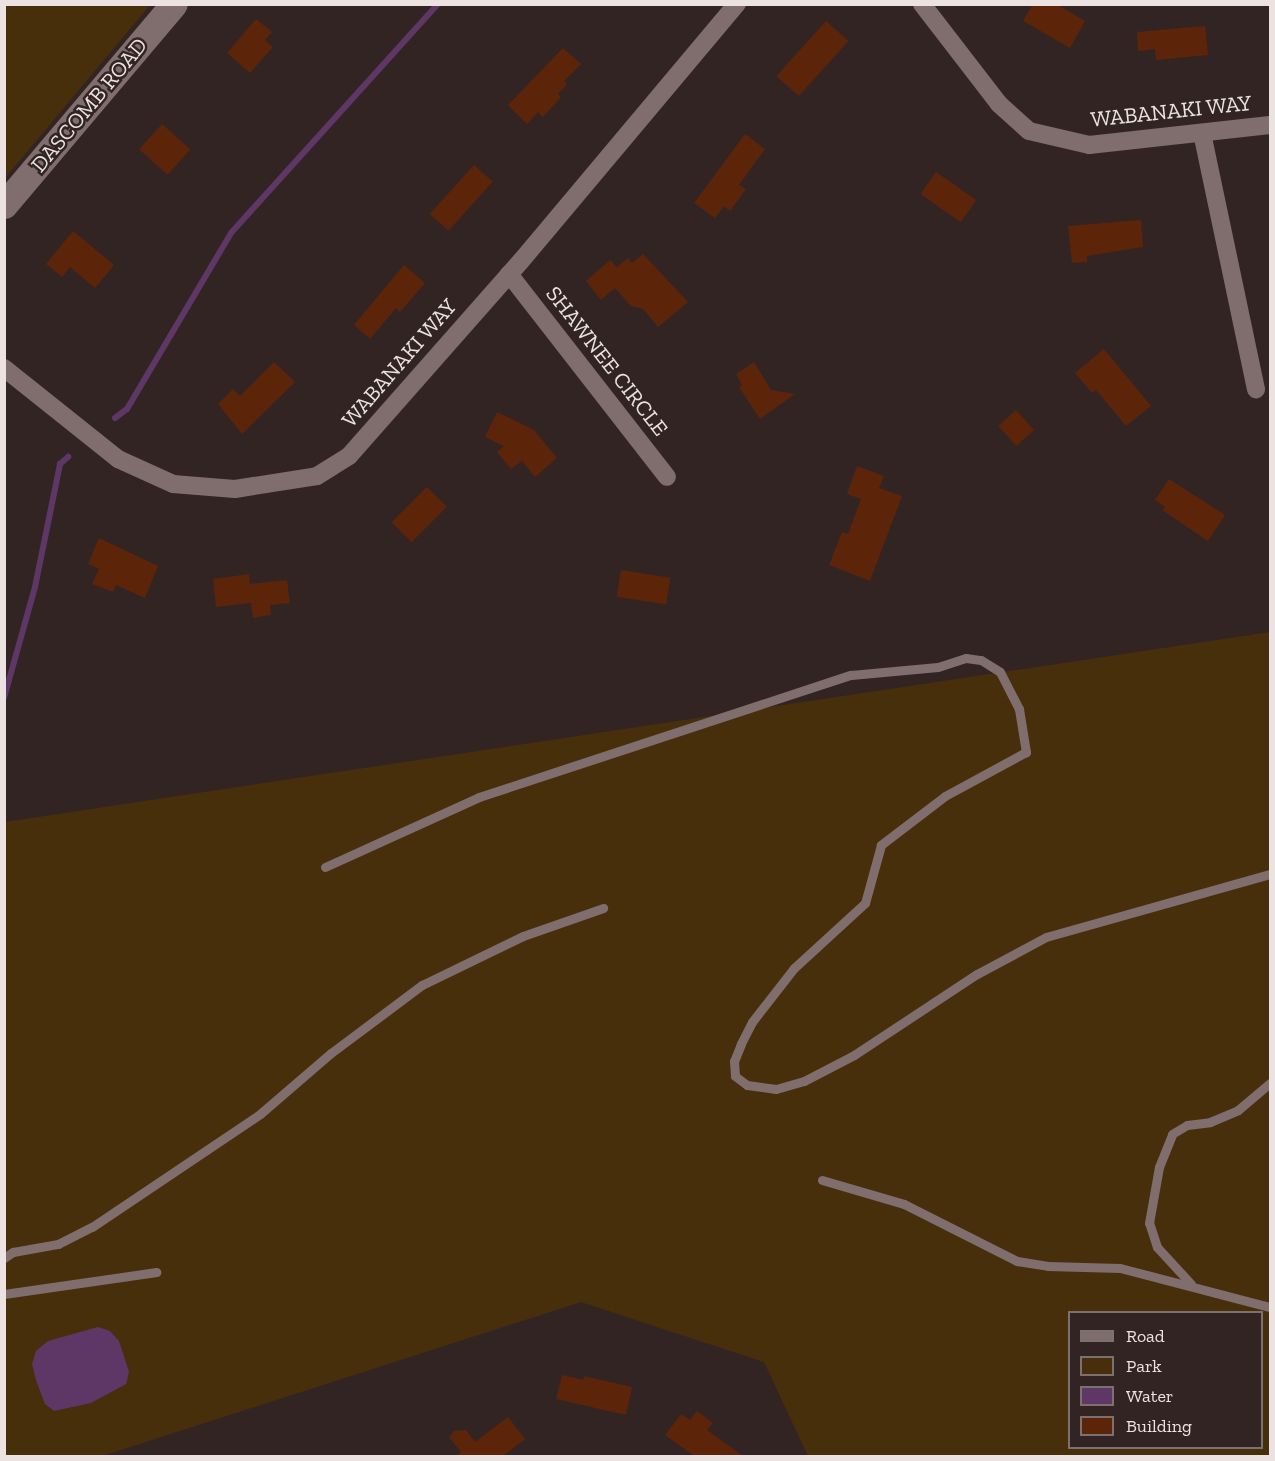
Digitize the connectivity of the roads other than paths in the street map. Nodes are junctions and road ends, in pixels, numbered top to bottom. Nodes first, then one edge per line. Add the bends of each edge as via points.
1 (174, 4) edge
2 (737, 4) edge
3 (922, 4) edge
4 (1270, 125) edge
5 (1202, 133) junction
6 (4, 205) edge
7 (510, 274) junction
8 (4, 368) edge
9 (1256, 389) dead end
10 (667, 477) dead end
11 (325, 867) dead end
12 (1270, 874) edge
13 (603, 908) dead end
14 (1270, 1083) edge
15 (822, 1180) dead end
16 (4, 1258) edge
17 (156, 1272) dead end
18 (1191, 1284) junction
19 (4, 1294) edge
20 (1270, 1306) edge

1 - 6 main road, DASCOMB ROAD
2 - 7 street, WABANAKI WAY
3 - 5 street, WABANAKI WAY via 999,104 1029,131 1089,145
4 - 5 street, WABANAKI WAY
5 - 9 street
7 - 8 street, WABANAKI WAY via 349,456 316,476 273,485 198,488 152,477 118,459
7 - 10 street, SHAWNEE CIRCLE
11 - 12 lane via 478,797 851,675 938,667 966,658 981,660 1000,672 1019,709 1026,752 945,796 880,845 865,903 794,968 752,1022 741,1044 734,1061 735,1076 747,1085 776,1089 804,1081 855,1055 978,974 1046,937
13 - 16 lane via 524,936 422,985 331,1053 260,1114 92,1227 58,1244 13,1252
14 - 18 lane via 1238,1110 1210,1122 1187,1125 1172,1134 1159,1167 1149,1223 1157,1247
15 - 18 lane via 904,1204 1017,1261 1120,1268
17 - 19 lane
18 - 20 lane

